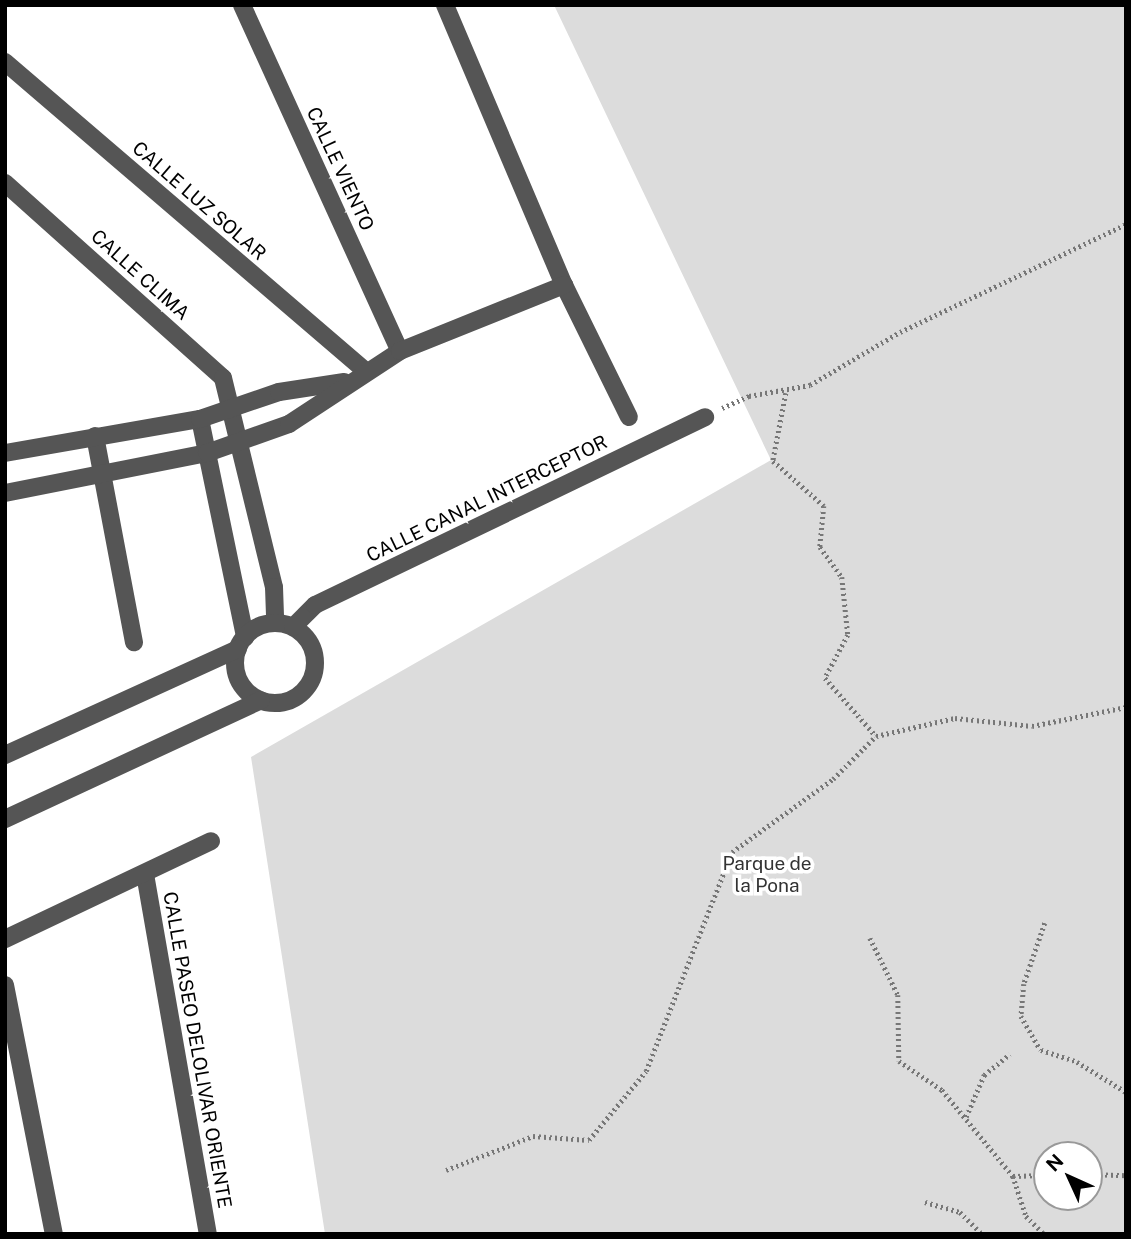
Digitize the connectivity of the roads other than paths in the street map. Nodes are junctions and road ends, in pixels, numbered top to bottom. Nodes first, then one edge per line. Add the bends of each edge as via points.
1 (242, 5) edge
2 (445, 5) edge
3 (5, 62) edge
4 (5, 183) edge
5 (564, 285) junction
6 (400, 351) junction
7 (358, 376) junction
8 (229, 410) junction
9 (629, 416) dead end
10 (705, 417) road end
11 (200, 419) junction
12 (95, 436) junction
13 (237, 443) junction
14 (5, 453) edge
15 (207, 453) junction
16 (104, 472) junction
17 (5, 493) edge
18 (284, 625) junction
19 (134, 642) dead end
20 (242, 643) junction
21 (261, 700) junction
22 (5, 755) edge
23 (5, 819) edge
24 (211, 841) dead end
25 (145, 874) junction
26 (5, 939) edge
27 (5, 985) edge
28 (54, 1234) edge
29 (208, 1234) edge

1 - 6 street, CALLE VIENTO
2 - 5 street
3 - 7 street, CALLE LUZ SOLAR
4 - 8 street, CALLE CLIMA via 223,378
5 - 6 street
5 - 9 street
6 - 7 street
7 - 8 street via 279,392
7 - 13 street via 289,424
8 - 11 street
8 - 13 street, CALLE CLIMA
10 - 18 street, CALLE CANAL INTERCEPTOR via 315,605
11 - 12 street
11 - 15 street
12 - 14 street
12 - 16 street
13 - 15 street
13 - 18 street, CALLE CLIMA
15 - 16 street
15 - 20 street via 242,596
16 - 17 street
16 - 19 street
18 - 20 street
18 - 21 street via 312,646 314,673 287,701
20 - 21 street via 237,673
20 - 22 street
21 - 23 street
24 - 25 street
25 - 26 street
25 - 29 street, CALLE PASEO DELOLIVAR ORIENTE
27 - 28 street

